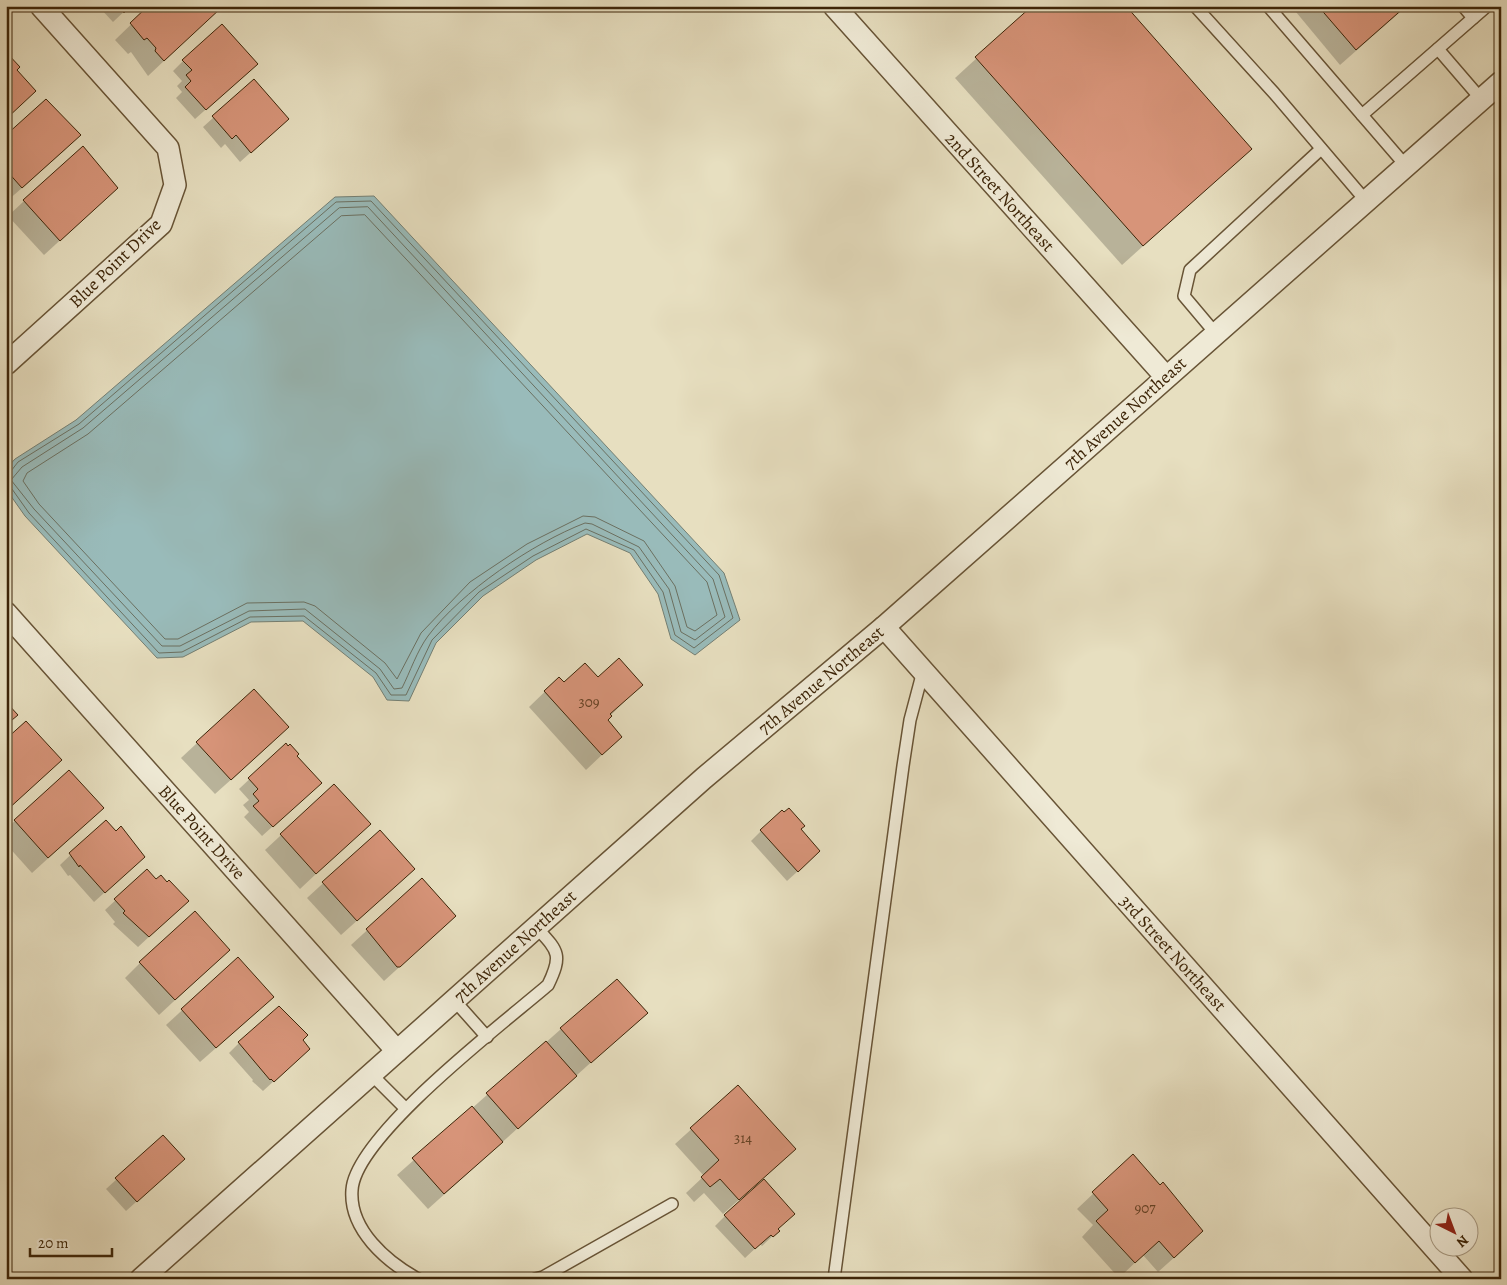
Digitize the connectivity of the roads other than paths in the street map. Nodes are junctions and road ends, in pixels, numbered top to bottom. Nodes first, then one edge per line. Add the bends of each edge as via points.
1 (40, 6) edge
2 (834, 6) edge
3 (1195, 6) edge
4 (1268, 6) edge
5 (1463, 6) edge
6 (1487, 6) edge
7 (1474, 18) junction
8 (1438, 49) junction
9 (1501, 82) edge
10 (1481, 99) junction
11 (1362, 115) junction
12 (1321, 149) junction
13 (1406, 166) junction
14 (1366, 201) junction
15 (1216, 334) junction
16 (6, 364) edge
17 (1166, 377) junction
18 (6, 613) edge
19 (884, 627) junction
20 (924, 671) junction
21 (536, 928) junction
22 (454, 1000) junction
23 (487, 1038) junction
24 (397, 1051) junction
25 (371, 1074) junction
26 (405, 1108) junction
27 (672, 1204) dead end
28 (141, 1279) edge
29 (418, 1279) edge
30 (535, 1279) edge
31 (834, 1279) edge
32 (1462, 1279) edge

1 - 16 street, Blue Point Drive via 168,148 175,185 161,224
2 - 17 street, 2nd Street Northeast
3 - 12 lane
4 - 11 lane
5 - 7 lane
6 - 7 lane
7 - 8 lane
8 - 10 lane
8 - 11 lane
9 - 10 street, 7th Avenue Northeast
10 - 13 street, 7th Avenue Northeast
11 - 13 lane
12 - 14 lane
12 - 15 lane via 1190,270 1184,296
13 - 14 street, 7th Avenue Northeast
14 - 15 street, 7th Avenue Northeast
15 - 17 street, 7th Avenue Northeast
17 - 19 street, 7th Avenue Northeast
18 - 24 street, Blue Point Drive
19 - 20 street, 3rd Street Northeast
19 - 21 street, 7th Avenue Northeast via 704,778
20 - 31 lane via 910,720 903,766
20 - 32 street, 3rd Street Northeast
21 - 22 street, 7th Avenue Northeast
21 - 23 lane via 555,949 557,966 548,985
22 - 23 lane
22 - 24 street, 7th Avenue Northeast
23 - 26 lane
24 - 25 street, 7th Avenue Northeast
25 - 26 lane
25 - 28 street, 7th Avenue Northeast
26 - 29 lane via 363,1159 352,1189 364,1235 397,1267
27 - 30 lane

